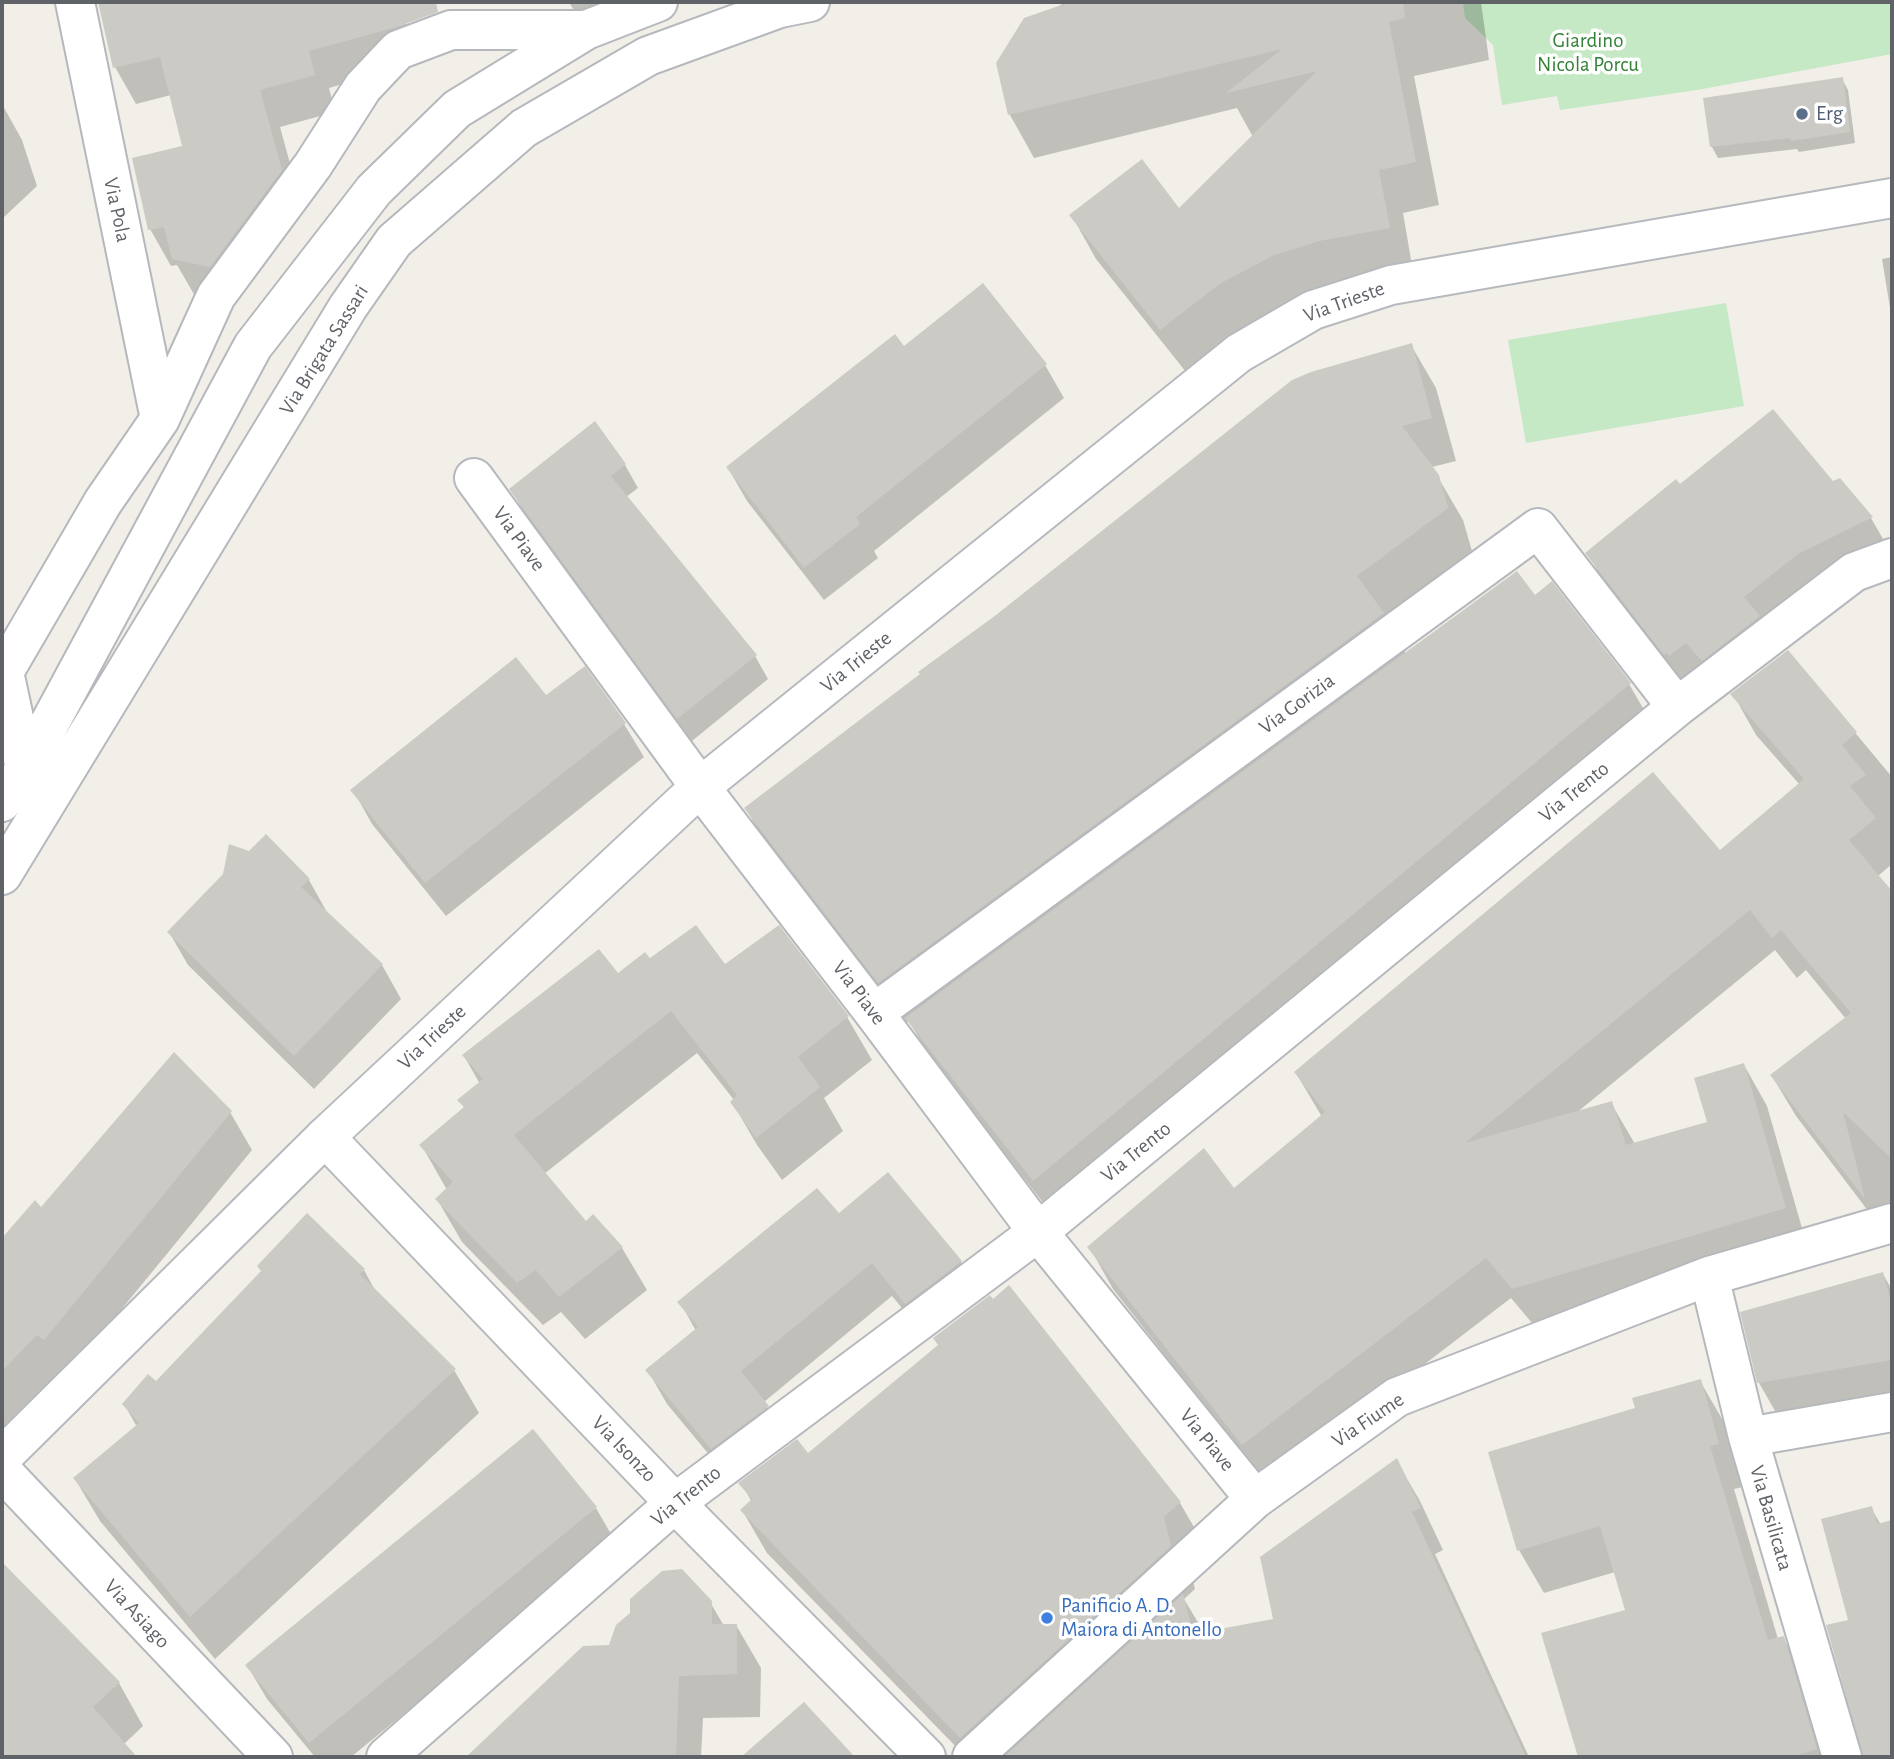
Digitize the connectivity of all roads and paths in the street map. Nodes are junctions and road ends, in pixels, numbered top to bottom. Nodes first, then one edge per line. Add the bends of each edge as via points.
1 (75, 2) edge
2 (658, 2) edge
3 (810, 2) edge
4 (586, 30) junction
5 (1892, 198) edge
6 (160, 419) junction
7 (474, 478) dead end
8 (1892, 558) edge
9 (1677, 707) junction
10 (25, 769) junction
11 (700, 787) junction
12 (2, 802) edge
13 (2, 875) edge
14 (874, 1013) junction
15 (325, 1137) junction
16 (1892, 1223) edge
17 (1038, 1232) junction
18 (1709, 1276) junction
19 (1892, 1412) edge
20 (1748, 1437) junction
21 (2, 1457) edge
22 (2, 1471) edge
23 (1255, 1499) junction
24 (674, 1503) junction
25 (273, 1757) edge
26 (387, 1757) edge
27 (926, 1757) edge
28 (972, 1757) edge
29 (1842, 1757) edge

1 - 6 street, Via Pola
2 - 4 street
3 - 13 street, Via Brigata Sassari via 780,8 648,56 524,128 394,242 348,307
4 - 6 street via 451,30 398,50 363,87 313,165 216,296
4 - 10 street via 457,109 374,190 253,346
5 - 11 street, Via Trieste via 1391,285 1313,310 1239,353
6 - 10 street via 103,502 4,672
7 - 11 street, Via Piave
8 - 9 street, Via Trento via 1854,572
9 - 14 street, Via Gorizia via 1538,528
9 - 17 street, Via Trento
10 - 12 street
11 - 14 street, Via Piave
11 - 15 street, Via Trieste
14 - 17 street, Via Piave
15 - 21 street, Via Trieste
15 - 24 street, Via Isonzo
16 - 18 street, Via Fiume
17 - 23 street, Via Piave
17 - 24 street, Via Trento
18 - 20 street, Via Basilicata
18 - 23 street, Via Fiume via 1397,1397
19 - 20 street
20 - 29 street, Via Basilicata
22 - 25 street, Via Asiago
23 - 28 street, Via Fiume
24 - 26 street, Via Trento
24 - 27 street, Via Isonzo

